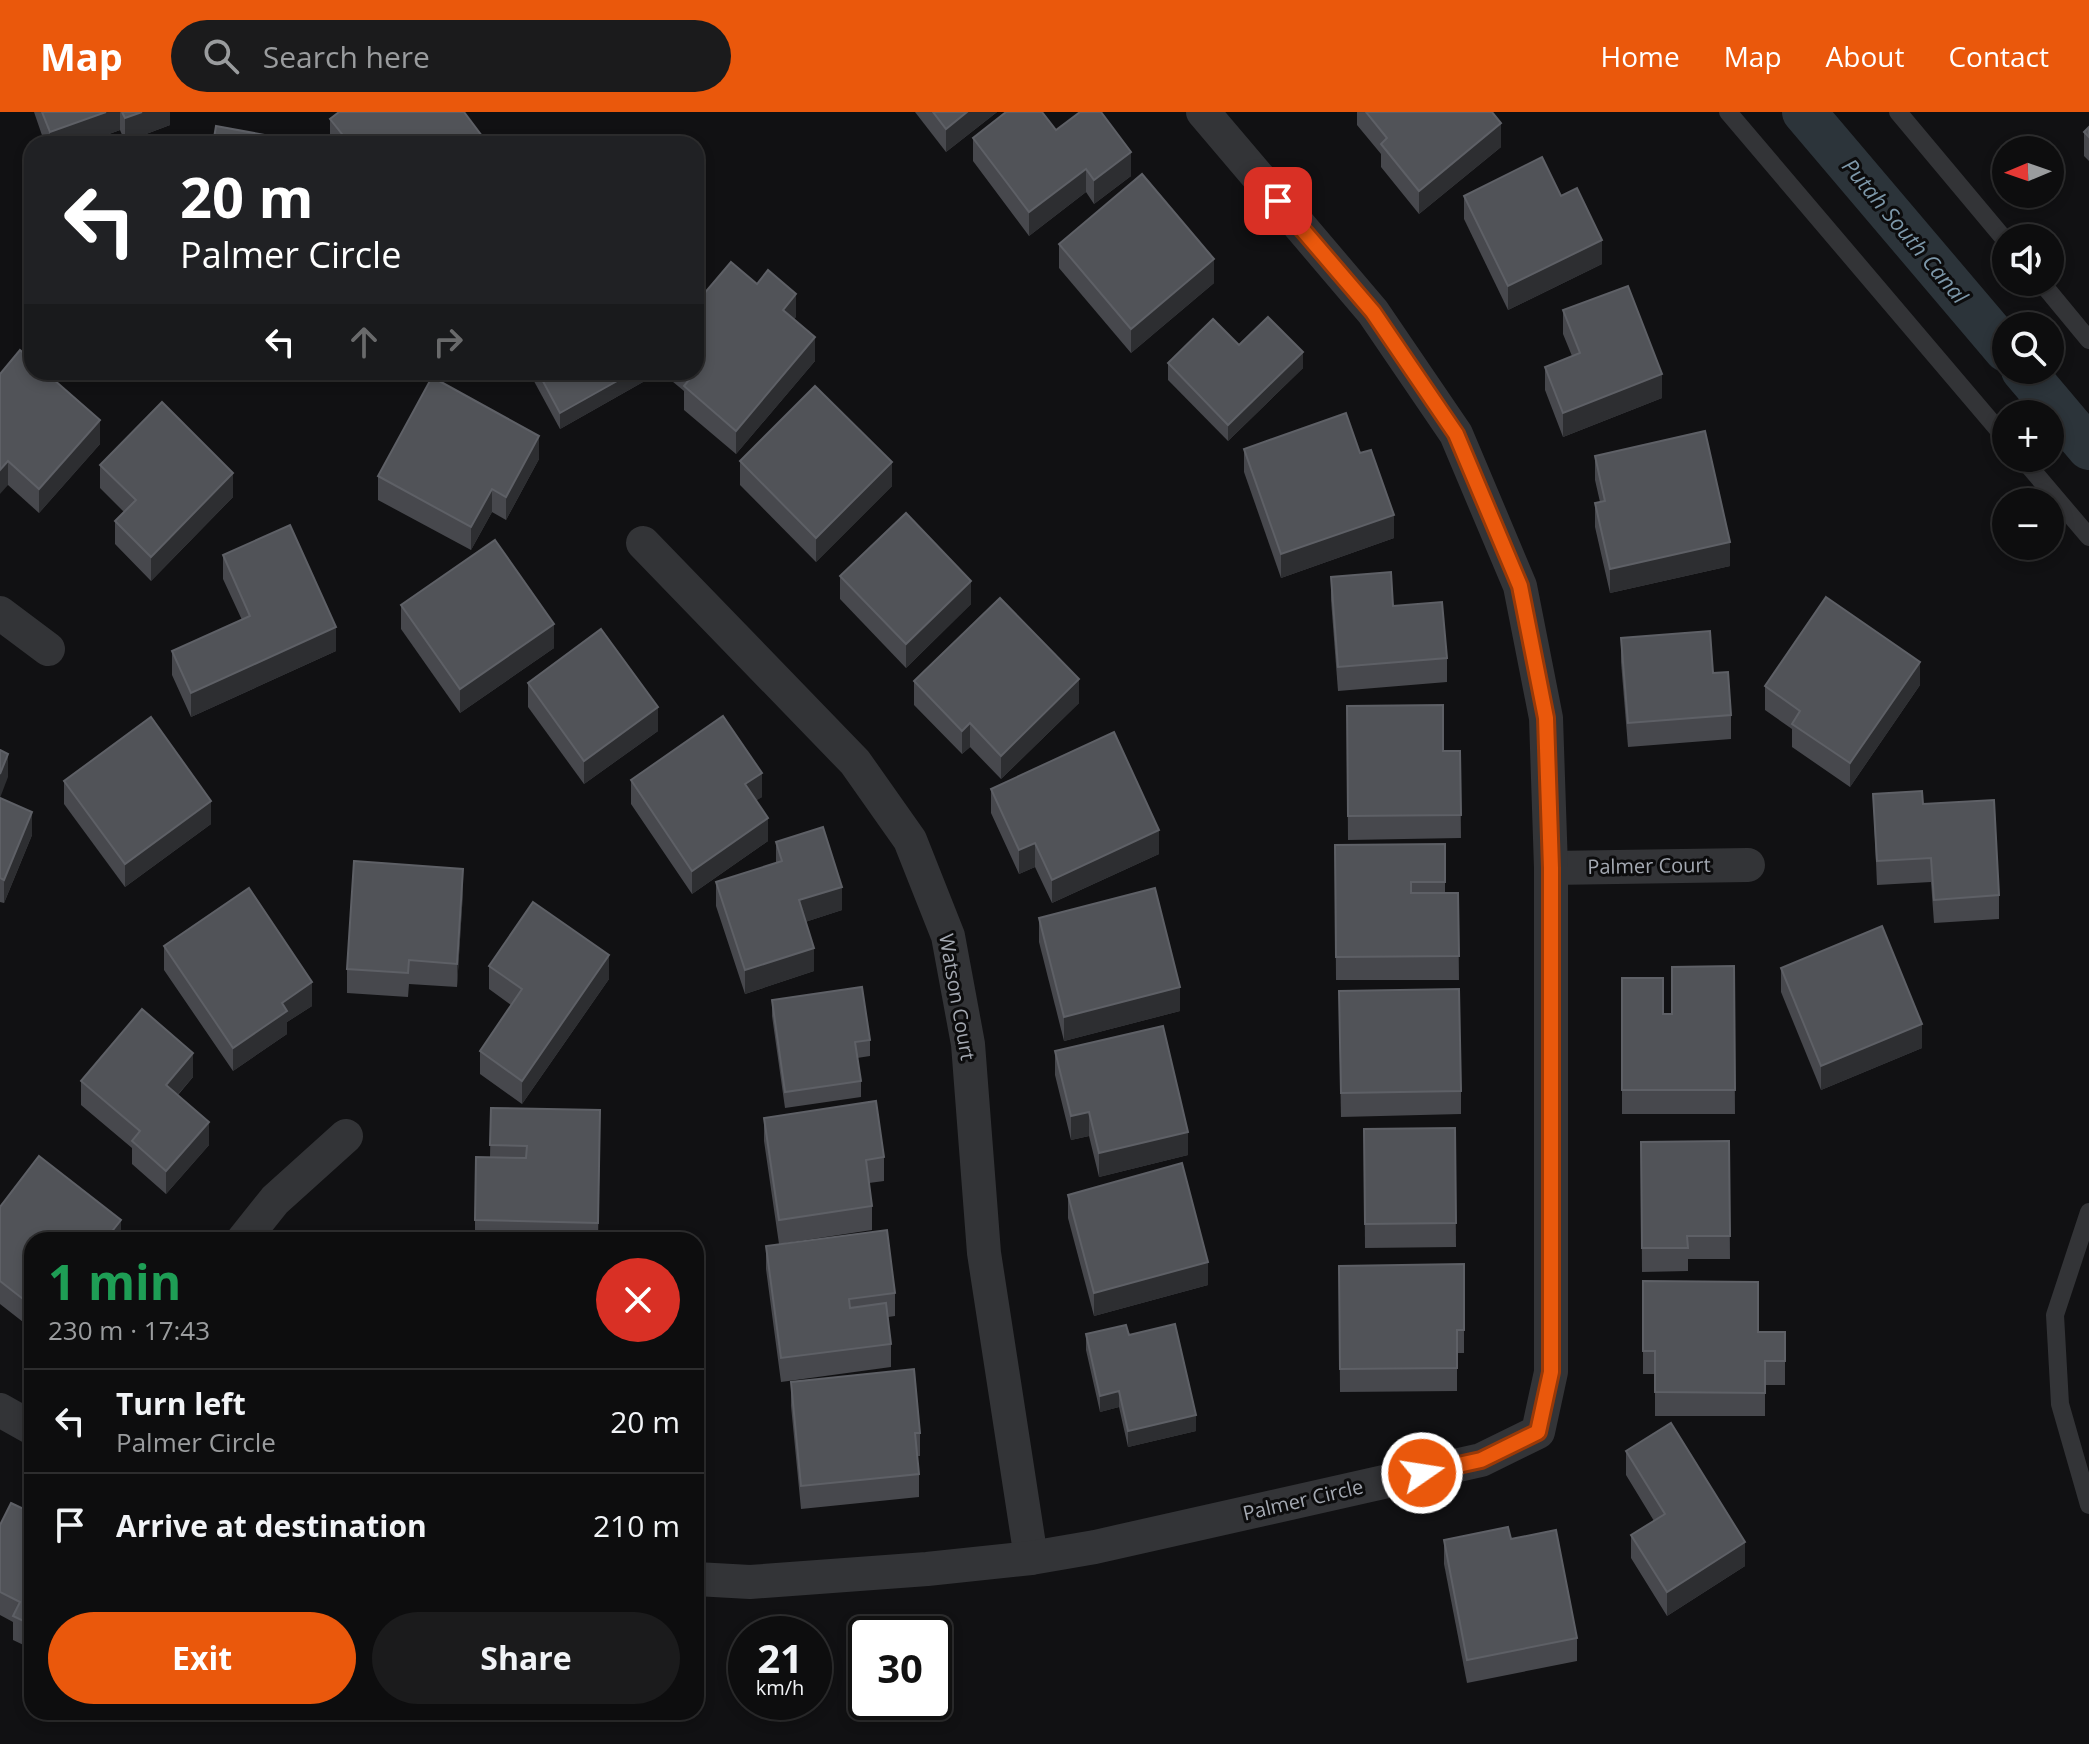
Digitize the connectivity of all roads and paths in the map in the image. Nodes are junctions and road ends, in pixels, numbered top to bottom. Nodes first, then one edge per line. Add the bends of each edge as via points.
1 (1203, 112) edge
2 (1728, 112) edge
3 (1898, 112) edge
4 (1992, 224) edge
5 (2053, 296) edge
6 (2089, 340) edge
7 (1992, 423) edge
8 (2034, 472) edge
9 (2089, 537) edge
10 (643, 543) dead end
11 (0, 613) edge
12 (48, 649) dead end
13 (1748, 865) dead end
14 (1551, 868) junction
15 (346, 1136) dead end
16 (2089, 1212) edge
17 (249, 1232) edge
18 (0, 1410) edge
19 (24, 1424) edge
20 (2089, 1505) edge
21 (1031, 1558) junction
22 (704, 1579) edge

1 - 14 street, Palmer Circle via 1373,312 1456,434 1520,586 1546,718
2 - 7 lane
3 - 4 lane
5 - 6 lane
8 - 9 lane
10 - 21 street, Watson Court via 855,762 910,840 948,936 968,1044 984,1253
11 - 12 street
13 - 14 street, Palmer Court
14 - 21 street, Palmer Circle via 1551,1372 1538,1432 1481,1460
15 - 17 street via 275,1200
16 - 20 lane via 2055,1315 2060,1404
18 - 19 street
21 - 22 street, Palmer Circle via 750,1582

